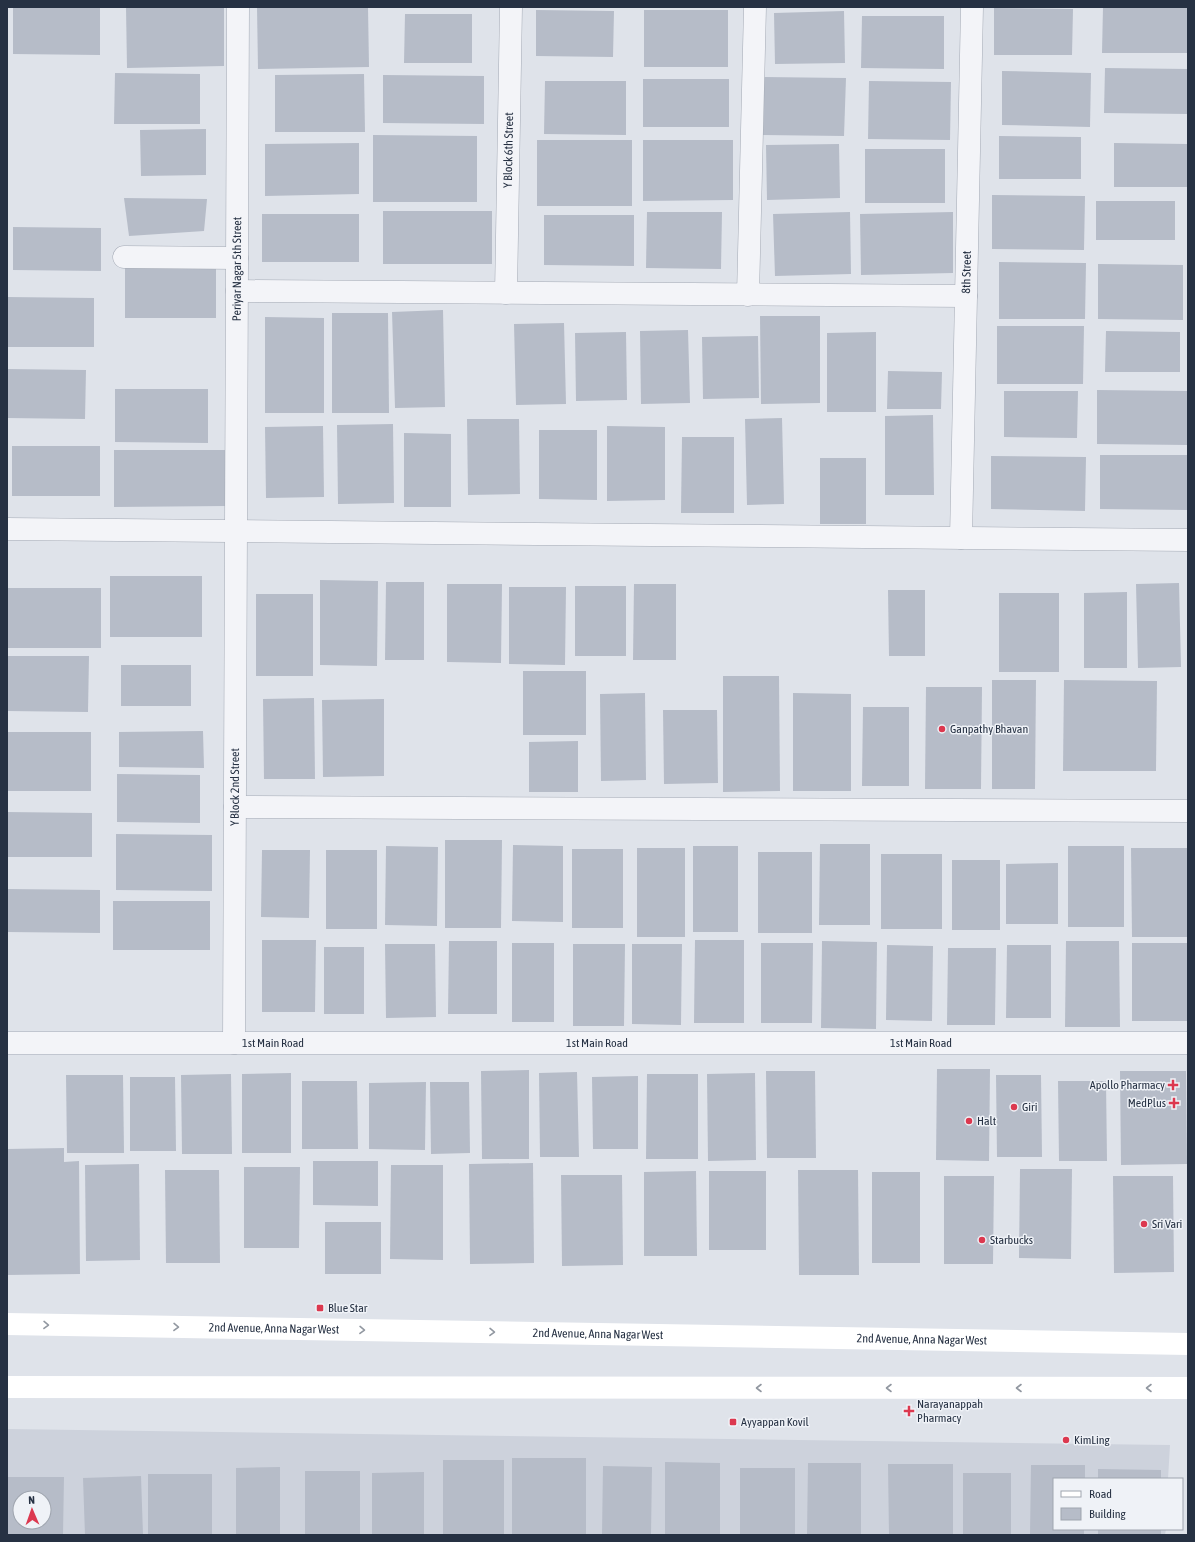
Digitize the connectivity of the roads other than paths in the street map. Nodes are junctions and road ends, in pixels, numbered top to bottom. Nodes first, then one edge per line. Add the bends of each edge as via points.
1 (238, 7) edge
2 (511, 7) edge
3 (754, 7) edge
4 (972, 7) edge
5 (124, 256) dead end
6 (238, 258) junction
7 (237, 291) junction
8 (506, 293) junction
9 (748, 295) junction
10 (966, 296) junction
11 (7, 529) edge
12 (236, 531) junction
13 (961, 538) junction
14 (1188, 540) edge
15 (234, 808) junction
16 (1188, 811) edge
17 (7, 1043) edge
18 (234, 1043) junction
19 (1188, 1043) edge
20 (7, 1324) edge
21 (1188, 1344) edge
22 (7, 1387) edge
23 (1188, 1388) edge

1 - 6 street, Periyar Nagar 5th Street
2 - 8 street, Y Block 6th Street
3 - 9 street
4 - 10 street, 8th Street
5 - 6 street
6 - 7 street, Periyar Nagar 5th Street
7 - 8 street
7 - 12 street, Periyar Nagar 5th Street
8 - 9 street
9 - 10 street
10 - 13 street, 8th Street
11 - 12 street
12 - 13 street
12 - 15 street, Y Block 2nd Street
13 - 14 street
15 - 16 street
15 - 18 street, Y Block 2nd Street
17 - 18 street, 1st Main Road
18 - 19 street, 1st Main Road
20 -> 21 main road, 2nd Avenue, Anna Nagar West
23 -> 22 main road

